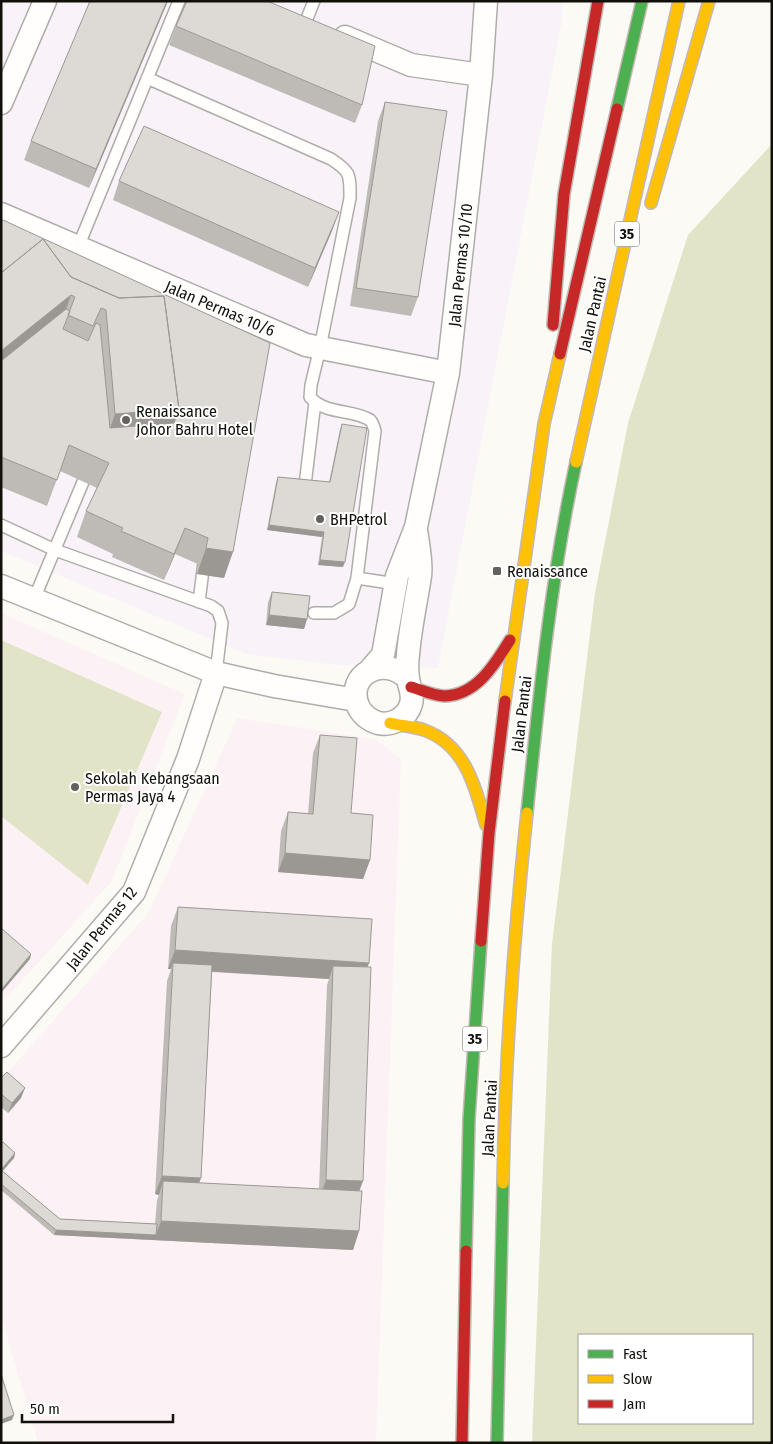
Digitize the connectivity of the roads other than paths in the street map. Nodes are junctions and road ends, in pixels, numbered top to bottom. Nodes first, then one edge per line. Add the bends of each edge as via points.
1 (45, 1) edge
2 (179, 1) edge
3 (486, 1) edge
4 (598, 1) edge
5 (642, 1) edge
6 (679, 1) edge
7 (709, 1) edge
8 (303, 12) edge
9 (481, 75) junction
10 (147, 78) junction
11 (1, 103) edge
12 (649, 210) dead end
13 (1, 214) edge
14 (78, 247) junction
15 (627, 286) dead end
16 (320, 348) junction
17 (448, 373) junction
18 (314, 402) junction
19 (544, 424) junction
20 (575, 466) junction
21 (84, 482) dead end
22 (305, 485) edge
23 (1, 525) edge
24 (416, 527) junction
25 (55, 550) junction
26 (206, 554) edge
27 (357, 578) junction
28 (396, 584) junction
29 (1, 586) edge
30 (34, 600) junction
31 (199, 602) junction
32 (314, 613) dead end
33 (513, 637) junction
34 (370, 670) junction
35 (216, 673) junction
36 (410, 683) junction
37 (356, 700) junction
38 (390, 723) junction
39 (489, 833) junction
40 (1, 1046) edge
41 (462, 1443) edge
42 (497, 1443) edge

1 - 11 street
2 - 10 lane
3 - 9 street, Jalan Permas 10/10
4 - 19 highway via 564,194
5 - 19 highway, Jalan Pantai / 35
6 - 20 highway, Jalan Pantai / 35
7 - 12 highway
8 - 9 street via 412,65
9 - 17 street, Jalan Permas 10/10
10 - 14 lane via 131,132
10 - 16 lane via 345,168 350,181 350,198 340,221
13 - 14 street, Jalan Permas 10/6
14 - 16 street, Jalan Permas 10/6 via 306,345
15 - 20 highway
16 - 17 street, Jalan Permas 10/6
16 - 18 lane via 310,385 310,397
17 - 24 street, Jalan Permas 10/10
18 - 22 lane
18 - 27 lane via 369,420 375,431
19 - 33 highway, Jalan Pantai / 35
20 - 42 highway, Jalan Pantai / 35 via 565,513 539,696 520,875 504,1121
21 - 25 lane
23 - 25 lane
24 - 28 street, Jalan Permas 10/10
24 - 36 street, Jalan Permas 10/10 via 421,572 407,656
25 - 30 lane
25 - 31 lane
26 - 31 lane
27 - 28 lane
27 - 32 lane via 349,604 334,613
28 - 34 street, Jalan Permas 10/10 via 383,655
29 - 30 street
30 - 35 street
31 - 35 lane via 218,611 222,623
33 - 36 highway via 488,673 466,691 444,696
33 - 39 highway, Jalan Pantai / 35
34 - 36 street via 386,667 402,673
34 - 37 street via 358,683
35 - 37 street
35 - 40 street, Jalan Permas 12 via 188,759 134,892
36 - 38 street via 411,705 406,714
37 - 38 street via 364,716 372,721
38 - 39 highway via 427,731 452,746 469,770
39 - 41 highway, Jalan Pantai / 35 via 469,1119

